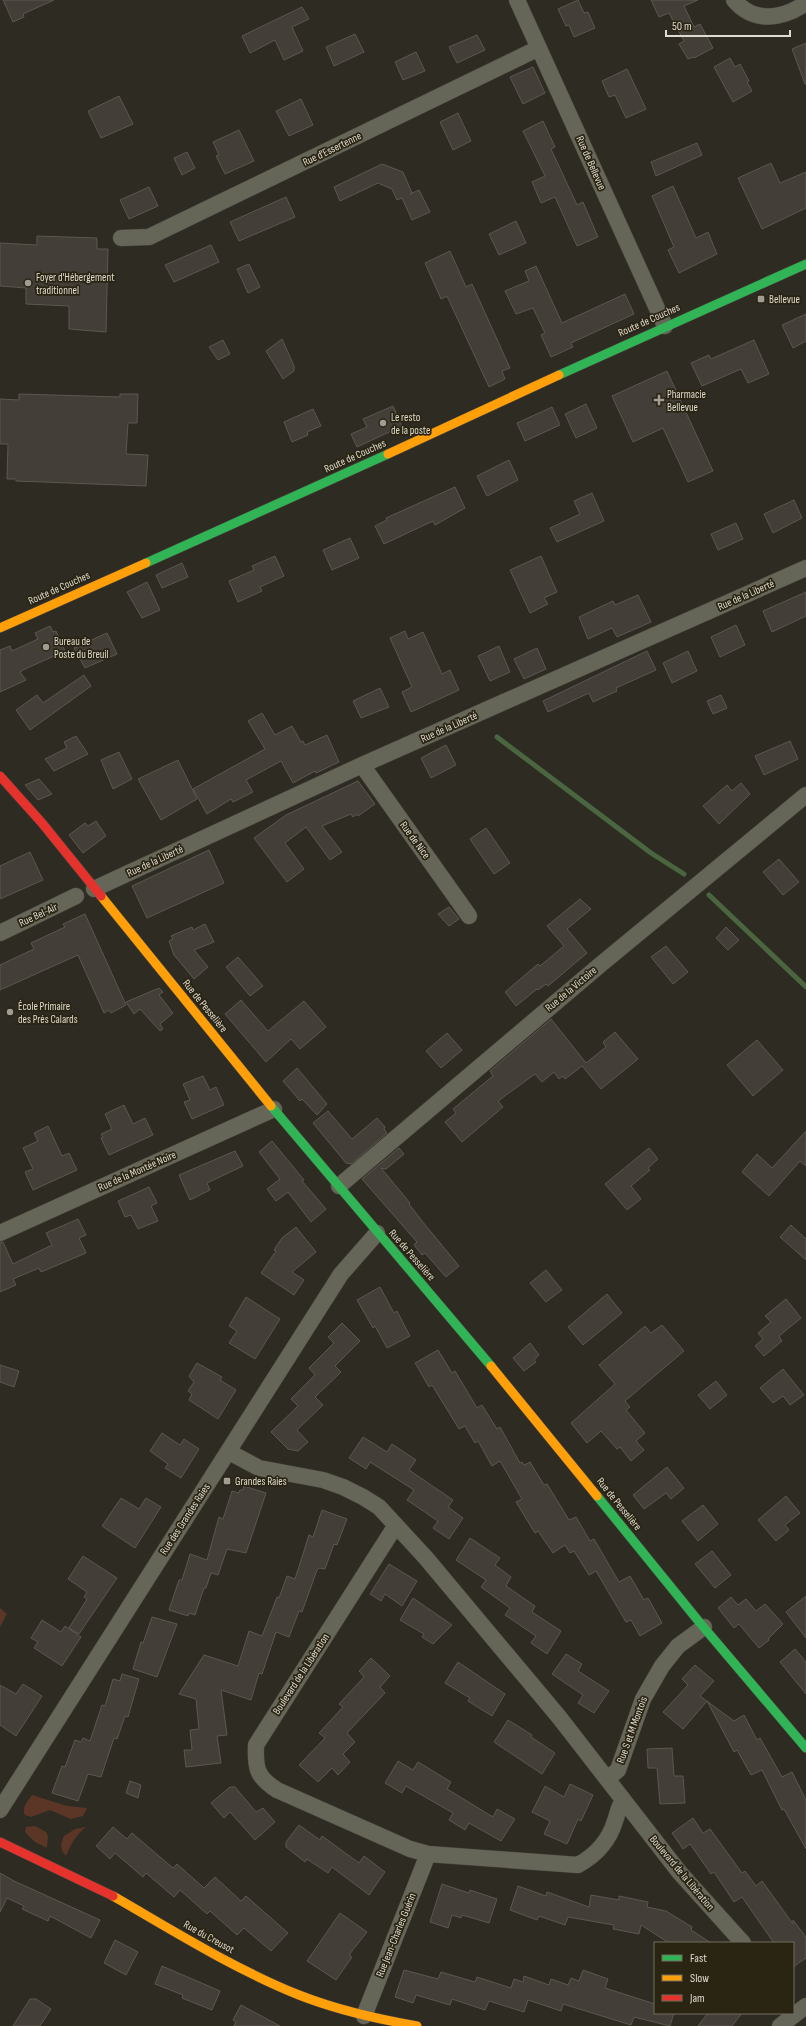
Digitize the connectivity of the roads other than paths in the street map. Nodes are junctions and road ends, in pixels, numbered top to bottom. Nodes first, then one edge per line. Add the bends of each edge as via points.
1 (517, 0) edge
2 (734, 0) edge
3 (806, 3) edge
4 (539, 48) junction
5 (121, 238) dead end
6 (806, 264) edge
7 (665, 326) junction
8 (806, 568) edge
9 (1, 624) edge
10 (362, 765) junction
11 (0, 776) edge
12 (806, 795) edge
13 (94, 889) junction
14 (76, 896) dead end
15 (469, 916) dead end
16 (0, 933) edge
17 (274, 1109) junction
18 (339, 1186) junction
19 (0, 1233) edge
20 (377, 1233) junction
21 (228, 1452) junction
22 (396, 1525) junction
23 (704, 1627) junction
24 (806, 1748) edge
25 (607, 1779) junction
26 (623, 1801) junction
27 (0, 1810) edge
28 (0, 1842) edge
29 (428, 1854) junction
30 (742, 1942) edge
31 (801, 2004) edge
32 (794, 2011) edge
33 (791, 2014) edge
34 (364, 2016) junction
35 (385, 2024) edge
36 (417, 2026) edge
37 (780, 2026) edge

1 - 4 street, Rue de Bellevue
2 - 3 street via 753,15 769,18 783,15
4 - 5 street, Rue d'Essertenne via 149,237
4 - 7 street, Rue de Bellevue
6 - 7 street, Route de Couches
7 - 9 street, Route de Couches via 380,458
8 - 10 street, Rue de la Liberté
10 - 13 street, Rue de la Liberté
10 - 15 street, Rue de Nice
11 - 13 street, Rue de Pesselière via 42,822
12 - 18 street, Rue de la Victoire
13 - 17 street, Rue de Pesselière
14 - 16 street, Rue Bel-Air
17 - 18 street, Rue de Pesselière
17 - 19 street, Rue de la Montée Noire
18 - 20 street, Rue de Pesselière
20 - 21 street, Rue des Grandes Raies via 341,1274
20 - 23 street, Rue de Pesselière via 518,1398
21 - 22 street via 259,1468 322,1480 343,1487 379,1507
21 - 27 street, Rue des Grandes Raies
22 - 25 street, Boulevard de la Libération via 559,1717
22 - 29 street, Boulevard de la Libération via 256,1745 255,1764 265,1782 277,1790 410,1849
23 - 24 street, Rue de Pesselière
23 - 25 street, Rue S et M Montois via 678,1646 662,1666 643,1698 618,1770
25 - 26 street, Boulevard de la Libération
26 - 29 street, Boulevard de la Libération via 618,1807 608,1838 593,1857 578,1865
26 - 30 street, Boulevard de la Libération via 680,1874
28 - 34 street, Rue du Creusot via 84,1880 261,1979 302,1996
29 - 34 street, Rue Jean-Charles Guérin
31 - 32 street
33 - 37 street
34 - 35 street, Rue du Creusot
35 - 36 street, Rue du Creusot

